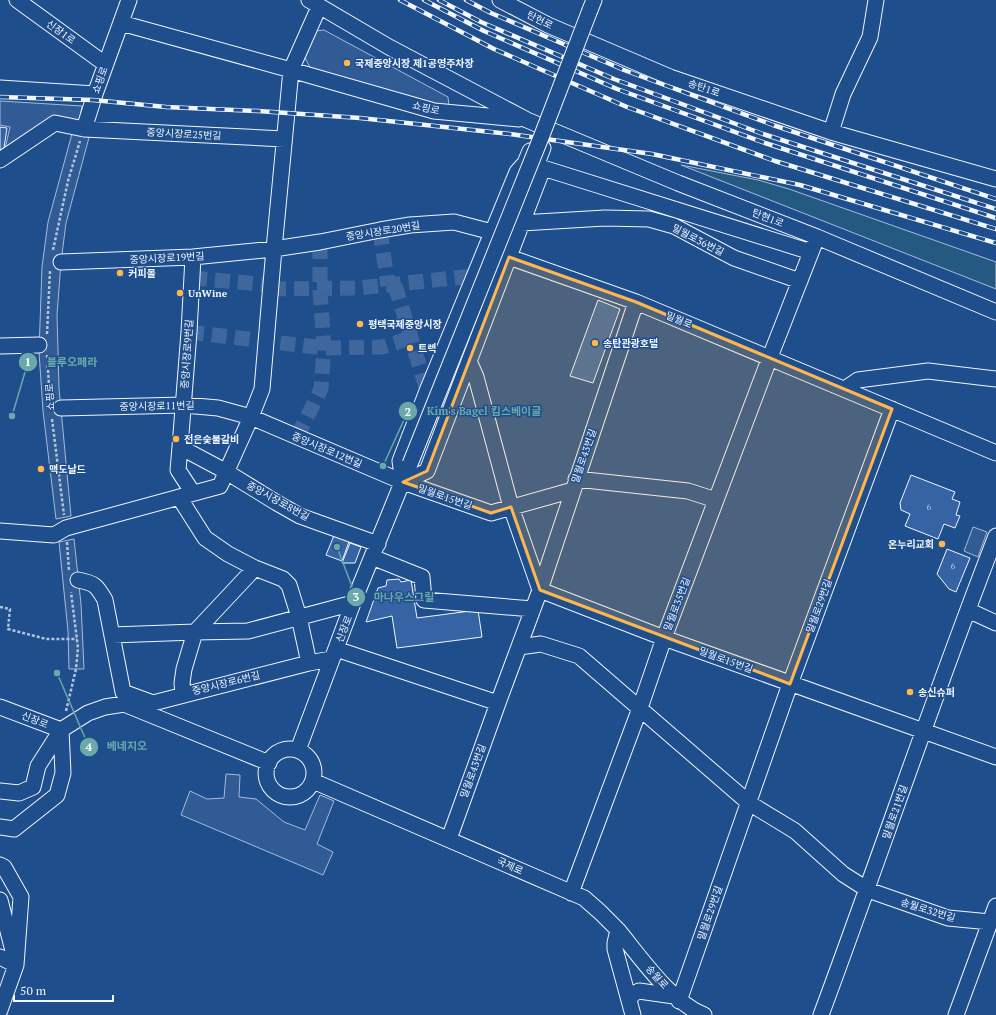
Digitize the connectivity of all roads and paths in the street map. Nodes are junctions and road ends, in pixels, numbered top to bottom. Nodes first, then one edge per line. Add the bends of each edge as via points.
1 (17, 0) edge
2 (129, 0) edge
3 (500, 0) edge
4 (876, 0) edge
5 (314, 3) edge
6 (592, 5) edge
7 (121, 23) junction
8 (580, 38) joint
9 (105, 64) junction
10 (291, 70) junction
11 (0, 88) edge
12 (94, 94) junction
13 (539, 125) junction
14 (84, 129) junction
15 (831, 132) junction
16 (284, 139) junction
17 (0, 160) edge
18 (543, 168) junction
19 (996, 179) edge
20 (521, 223) junction
21 (492, 232) junction
22 (817, 237) junction
23 (274, 250) junction
24 (812, 252) junction
25 (194, 257) junction
26 (509, 257) junction
27 (55, 262) junction
28 (800, 281) junction
29 (636, 302) junction
30 (996, 312) edge
31 (44, 345) junction
32 (0, 346) edge
33 (770, 357) junction
34 (469, 361) junction
35 (996, 379) edge
36 (845, 389) junction
37 (184, 405) junction
38 (55, 409) junction
39 (892, 409) junction
40 (251, 417) junction
41 (180, 447) junction
42 (996, 453) edge
43 (225, 471) junction
44 (403, 482) junction
45 (574, 485) junction
46 (186, 495) junction
47 (716, 500) junction
48 (511, 507) junction
49 (66, 528) junction
50 (0, 531) edge
51 (996, 536) edge
52 (375, 550) junction
53 (255, 568) junction
54 (73, 580) junction
55 (540, 590) junction
56 (354, 603) junction
57 (0, 607) edge
58 (532, 609) junction
59 (968, 610) junction
60 (299, 617) junction
61 (996, 623) edge
62 (195, 632) junction
63 (112, 635) junction
64 (664, 638) junction
65 (77, 639) junction
66 (519, 647) junction
67 (334, 654) junction
68 (309, 662) junction
69 (790, 684) junction
70 (182, 694) junction
71 (498, 703) junction
72 (0, 707) edge
73 (640, 708) junction
74 (61, 730) junction
75 (923, 731) junction
76 (298, 750) junction
77 (996, 757) edge
78 (269, 763) junction
79 (0, 779) edge
80 (313, 781) junction
81 (0, 791) edge
82 (20, 793) junction
83 (0, 800) edge
84 (749, 803) junction
85 (0, 827) edge
86 (449, 839) junction
87 (0, 865) edge
88 (868, 890) junction
89 (571, 893) junction
90 (0, 900) edge
91 (994, 912) edge
92 (618, 930) junction
93 (0, 957) edge
94 (16, 965) junction
95 (677, 998) junction
96 (629, 1000) junction
97 (0, 1010) edge
98 (633, 1015) edge
99 (704, 1015) edge
100 (821, 1015) edge
101 (956, 1015) edge

1 - 9 street, 신장1로
2 - 7 street, 쇼핑로
3 - 8 street, 탄현로
4 - 15 street via 870,36 843,94
5 - 10 street
5 - 13 street via 389,47
6 - 44 street, 신장로, bridge
7 - 9 street, 쇼핑로
7 - 10 street, 쇼핑로
8 - 15 street, 송탄1로 via 670,77
9 - 12 street, 쇼핑로
10 - 13 street, 쇼핑로 via 434,111
10 - 16 street
11 - 12 street
12 - 14 street, 쇼핑로
13 - 18 street via 536,166
13 - 21 street via 525,163 517,172
13 - 22 street, 탄현1로
14 - 16 street, 중앙시장로25번길
14 - 17 street, 중앙시장로25번길 via 55,123
14 - 27 path, 쇼핑로 via 68,181
15 - 19 street, 송탄1로
16 - 23 street
18 - 20 street
18 - 24 street
20 - 26 street
20 - 28 street, 밀월로36번길 via 605,218 649,219 674,226 734,258
21 - 23 street, 중앙시장로20번길 via 454,222 410,225
21 - 44 street via 400,461
22 - 24 street
22 - 30 street, 탄현1로
23 - 25 street, 중앙시장로19번길
23 - 40 street via 262,389
24 - 28 street
25 - 27 street, 중앙시장로19번길
25 - 37 street, 중앙시장로9번길
26 - 29 street, 밀월로
26 - 34 street
27 - 31 path, 쇼핑로
28 - 33 street
29 - 33 street, 밀월로
29 - 45 street, 밀월로43번길
31 - 32 street
31 - 38 path, 쇼핑로
33 - 36 street, 밀월로
33 - 47 street, 밀월로35번길
34 - 44 street via 427,471
34 - 48 street via 476,377
35 - 36 street via 928,371 858,380
36 - 39 street, 밀월로
37 - 38 street, 중앙시장로11번길
37 - 40 street, 중앙시장로11번길 via 218,408
37 - 41 street, 중앙시장로9번길
38 - 49 path, 쇼핑로
39 - 42 street, 밀월로
39 - 69 street, 밀월로29번길
40 - 43 street
40 - 44 street, 중앙시장로12번길
41 - 43 street
41 - 46 street, 중앙시장로9번길 via 178,470
43 - 46 street via 220,486
43 - 52 street, 중앙시장로8번길 via 300,516
44 - 48 street, 밀월로15번길 via 491,513
44 - 52 street, 신장로
45 - 47 street via 688,492
45 - 48 street, 밀월로15번길
45 - 55 street, 밀월로43번길
46 - 49 street
46 - 53 street via 204,538
47 - 64 street, 밀월로35번길
48 - 55 street
49 - 50 street via 54,535
49 - 54 path, 쇼핑로
51 - 59 street, 밀월로21번길
52 - 56 street, 신장로
52 - 58 street, 중앙시장로8번길 via 422,577 424,600
53 - 60 street via 283,579 289,585
53 - 62 street, 중앙시장로6번길
54 - 63 street via 88,582 98,588 105,600
54 - 65 path, 쇼핑로
55 - 58 street, 밀월로43번길
55 - 64 street, 밀월로15번길
56 - 60 street
56 - 67 street, 신장로
57 - 65 path via 10,609 8,629 46,640
58 - 66 street, 밀월로43번길
59 - 61 street
59 - 75 street, 밀월로21번길
60 - 62 street via 248,632
60 - 68 street
62 - 63 street
62 - 70 street, 중앙시장로6번길 via 184,669
63 - 70 street via 123,692 153,703
64 - 69 street, 밀월로15번길
64 - 73 street, 밀월로35번길
65 - 74 path, 쇼핑로 via 76,669
66 - 71 street, 밀월로43번길
66 - 73 street via 541,644 579,656
67 - 68 street, 중앙시장로6번길
67 - 71 street
67 - 76 street, 신장로
68 - 70 street, 중앙시장로6번길
69 - 75 street, 밀월로15번길
69 - 84 street, 밀월로29번길
71 - 86 street, 밀월로43번길
72 - 74 street, 신장로
73 - 84 street
73 - 89 street, 밀월로35번길
74 - 78 street, 신장로 via 88,713 124,704
74 - 82 street via 38,766 33,787
74 - 85 street via 63,773 57,795 14,829
75 - 77 street, 밀월로15번길
75 - 88 street, 밀월로21번길
76 - 78 street via 284,750
76 - 80 street via 304,752 312,762
78 - 80 street via 268,781 271,787 281,794 300,794 310,787
79 - 82 street
80 - 86 street, 국제로
81 - 82 street
82 - 83 street
84 - 88 street via 795,832 844,874
84 - 95 street, 밀월로29번길
86 - 89 street, 국제로
87 - 94 street via 4,867 21,897
88 - 91 street, 송월로32번길 via 948,918
88 - 100 street, 밀월로21번길
89 - 92 street, 국제로 via 592,904
90 - 94 street
91 - 101 street, 송월로32번길
92 - 95 street, 송월로
92 - 96 street via 615,950
93 - 94 street
94 - 97 street
95 - 96 street via 639,991
95 - 99 street, 송월로 via 692,1010
96 - 98 street

